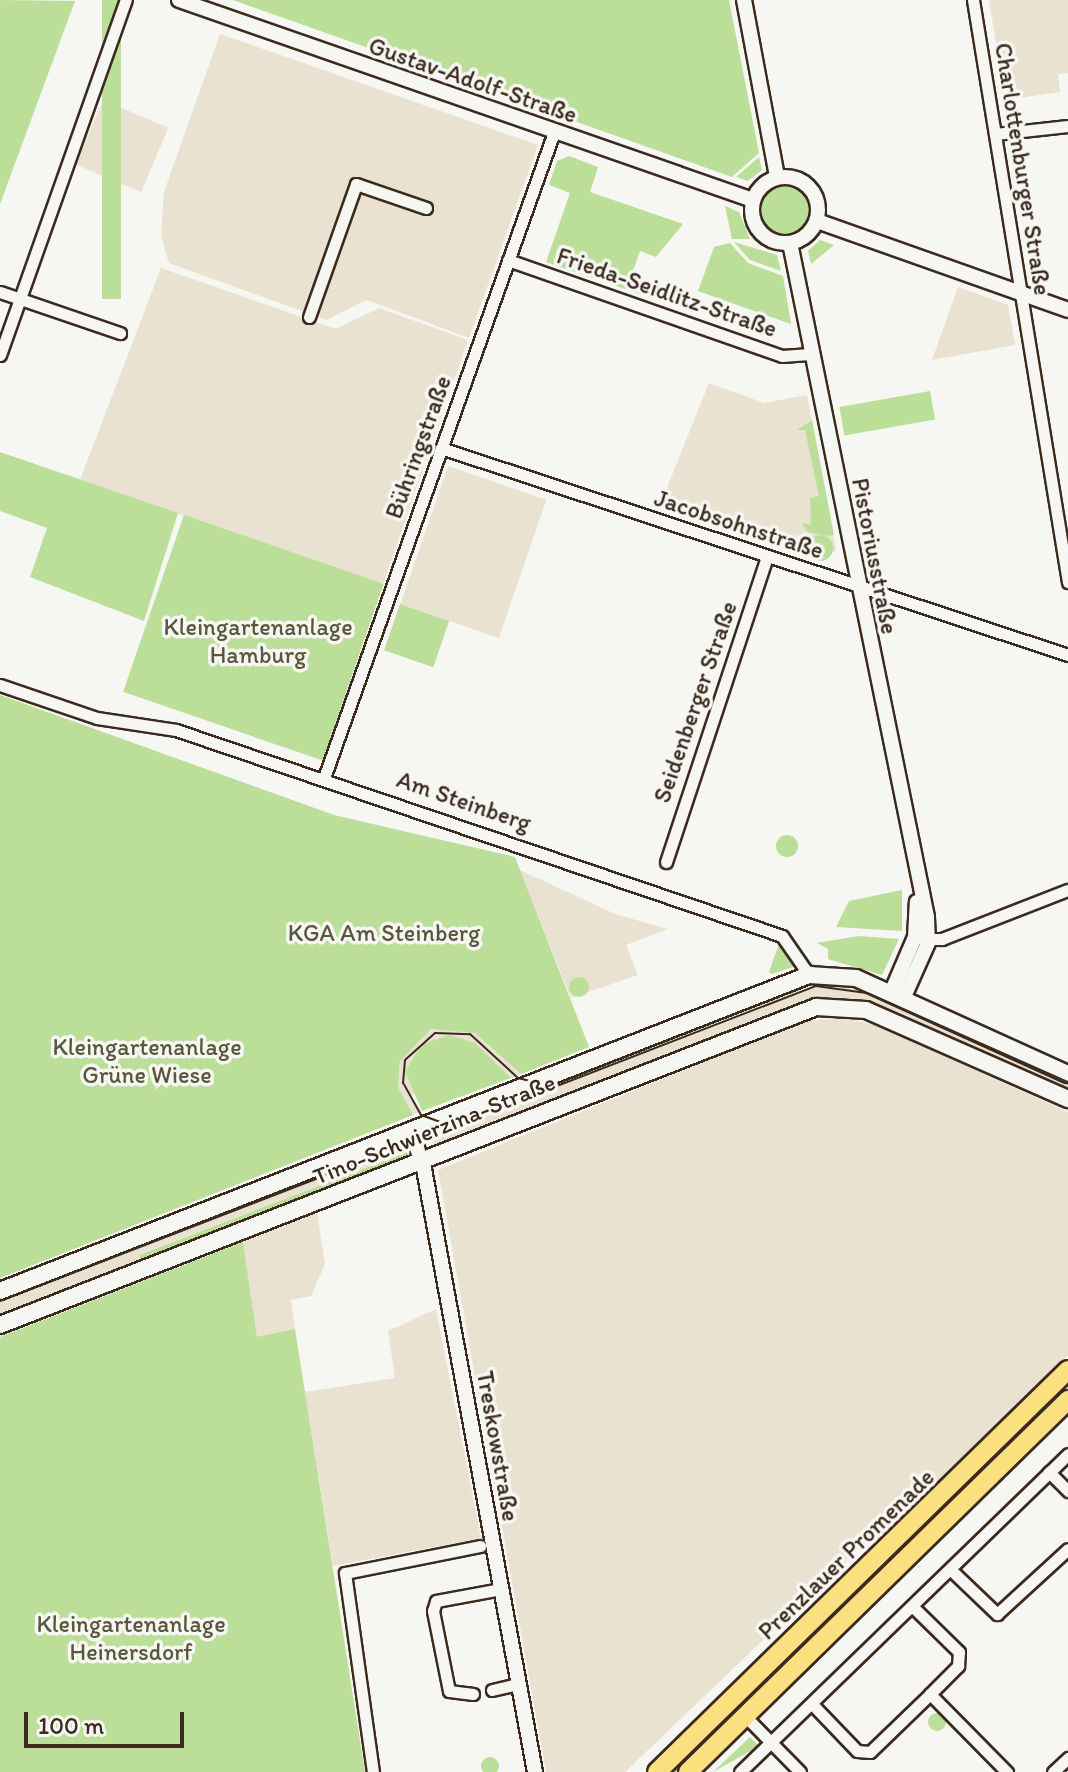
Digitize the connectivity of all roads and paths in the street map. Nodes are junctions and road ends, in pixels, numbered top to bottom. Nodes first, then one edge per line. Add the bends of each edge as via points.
1 (126, 0) edge
2 (179, 0) edge
3 (744, 0) edge
4 (973, 0) edge
5 (1068, 126) edge
6 (554, 132) junction
7 (995, 134) junction
8 (777, 177) junction
9 (753, 200) junction
10 (426, 208) dead end
11 (817, 221) junction
12 (790, 243) junction
13 (508, 260) junction
14 (0, 292) edge
15 (1022, 293) junction
16 (20, 299) junction
17 (1068, 310) edge
18 (309, 317) dead end
19 (120, 333) dead end
20 (813, 354) junction
21 (0, 355) edge
22 (441, 448) junction
23 (767, 557) junction
24 (1068, 582) edge
25 (858, 587) junction
26 (1068, 655) edge
27 (0, 685) edge
28 (324, 778) junction
29 (666, 862) dead end
30 (1068, 890) edge
31 (922, 938) junction
32 (809, 975) junction
33 (895, 1004) junction
34 (1068, 1074) edge
35 (1068, 1099) edge
36 (411, 1130) junction
37 (422, 1161) junction
38 (0, 1291) edge
39 (0, 1325) edge
40 (1068, 1370) edge
41 (1068, 1400) edge
42 (1068, 1454) edge
43 (1049, 1472) junction
44 (1068, 1491) edge
45 (480, 1546) dead end
46 (1068, 1549) edge
47 (951, 1570) junction
48 (501, 1589) junction
49 (913, 1607) junction
50 (518, 1684) junction
51 (492, 1690) dead end
52 (473, 1694) dead end
53 (930, 1694) junction
54 (812, 1704) junction
55 (746, 1717) junction
56 (772, 1742) junction
57 (1068, 1758) edge
58 (373, 1772) edge
59 (535, 1772) edge
60 (657, 1772) edge
61 (688, 1772) edge
62 (740, 1772) edge
63 (800, 1772) edge
64 (1007, 1772) edge
65 (1053, 1772) edge

1 - 16 street
2 - 6 street, Gustav-Adolf-Straße
3 - 8 street
4 - 7 street, Charlottenburger Straße
5 - 7 street
6 - 9 street, Gustav-Adolf-Straße
6 - 13 street, Bühringstraße
7 - 15 street, Charlottenburger Straße
8 - 9 street
8 - 11 street via 795,177 812,190
9 - 12 street via 761,233
10 - 18 street via 356,184
11 - 12 street
11 - 15 street
12 - 20 street, Pistoriusstraße
13 - 20 street, Frieda-Seidlitz-Straße via 782,356
13 - 22 street, Bühringstraße
14 - 16 street
15 - 17 street
15 - 24 street, Charlottenburger Straße
16 - 19 street
16 - 21 street
20 - 25 street, Pistoriusstraße
22 - 23 street, Jacobsohnstraße
22 - 28 street, Bühringstraße
23 - 25 street, Jacobsohnstraße
23 - 29 street, Seidenberger Straße
25 - 26 street, Jacobsohnstraße
25 - 31 street, Pistoriusstraße via 915,876
27 - 28 street, Am Steinberg
28 - 32 street, Am Steinberg via 782,936
30 - 31 street
31 - 33 street, Pistoriusstraße
32 - 33 main road via 839,973
32 - 36 main road, Tino-Schwierzina-Straße
33 - 34 main road
33 - 35 main road
33 - 37 main road, Tino-Schwierzina-Straße via 804,1011
36 - 37 street, Treskowstraße
36 - 38 main road, Tino-Schwierzina-Straße
37 - 39 main road, Tino-Schwierzina-Straße
37 - 48 street, Treskowstraße
40 - 60 main road, Prenzlauer Promenade
41 - 55 main road, Prenzlauer Promenade
42 - 43 street
43 - 44 street
43 - 47 street
45 - 58 street via 345,1573
46 - 47 street via 997,1614
47 - 49 street
48 - 50 street, Treskowstraße
48 - 52 street via 436,1601 433,1611 449,1691
49 - 53 street via 959,1652 958,1666
49 - 54 street
50 - 51 street
50 - 59 street, Treskowstraße
53 - 54 street via 870,1752 857,1751
53 - 64 street
54 - 56 street
55 - 56 street
55 - 61 main road, Prenzlauer Promenade
56 - 62 street
56 - 63 street
57 - 65 street

